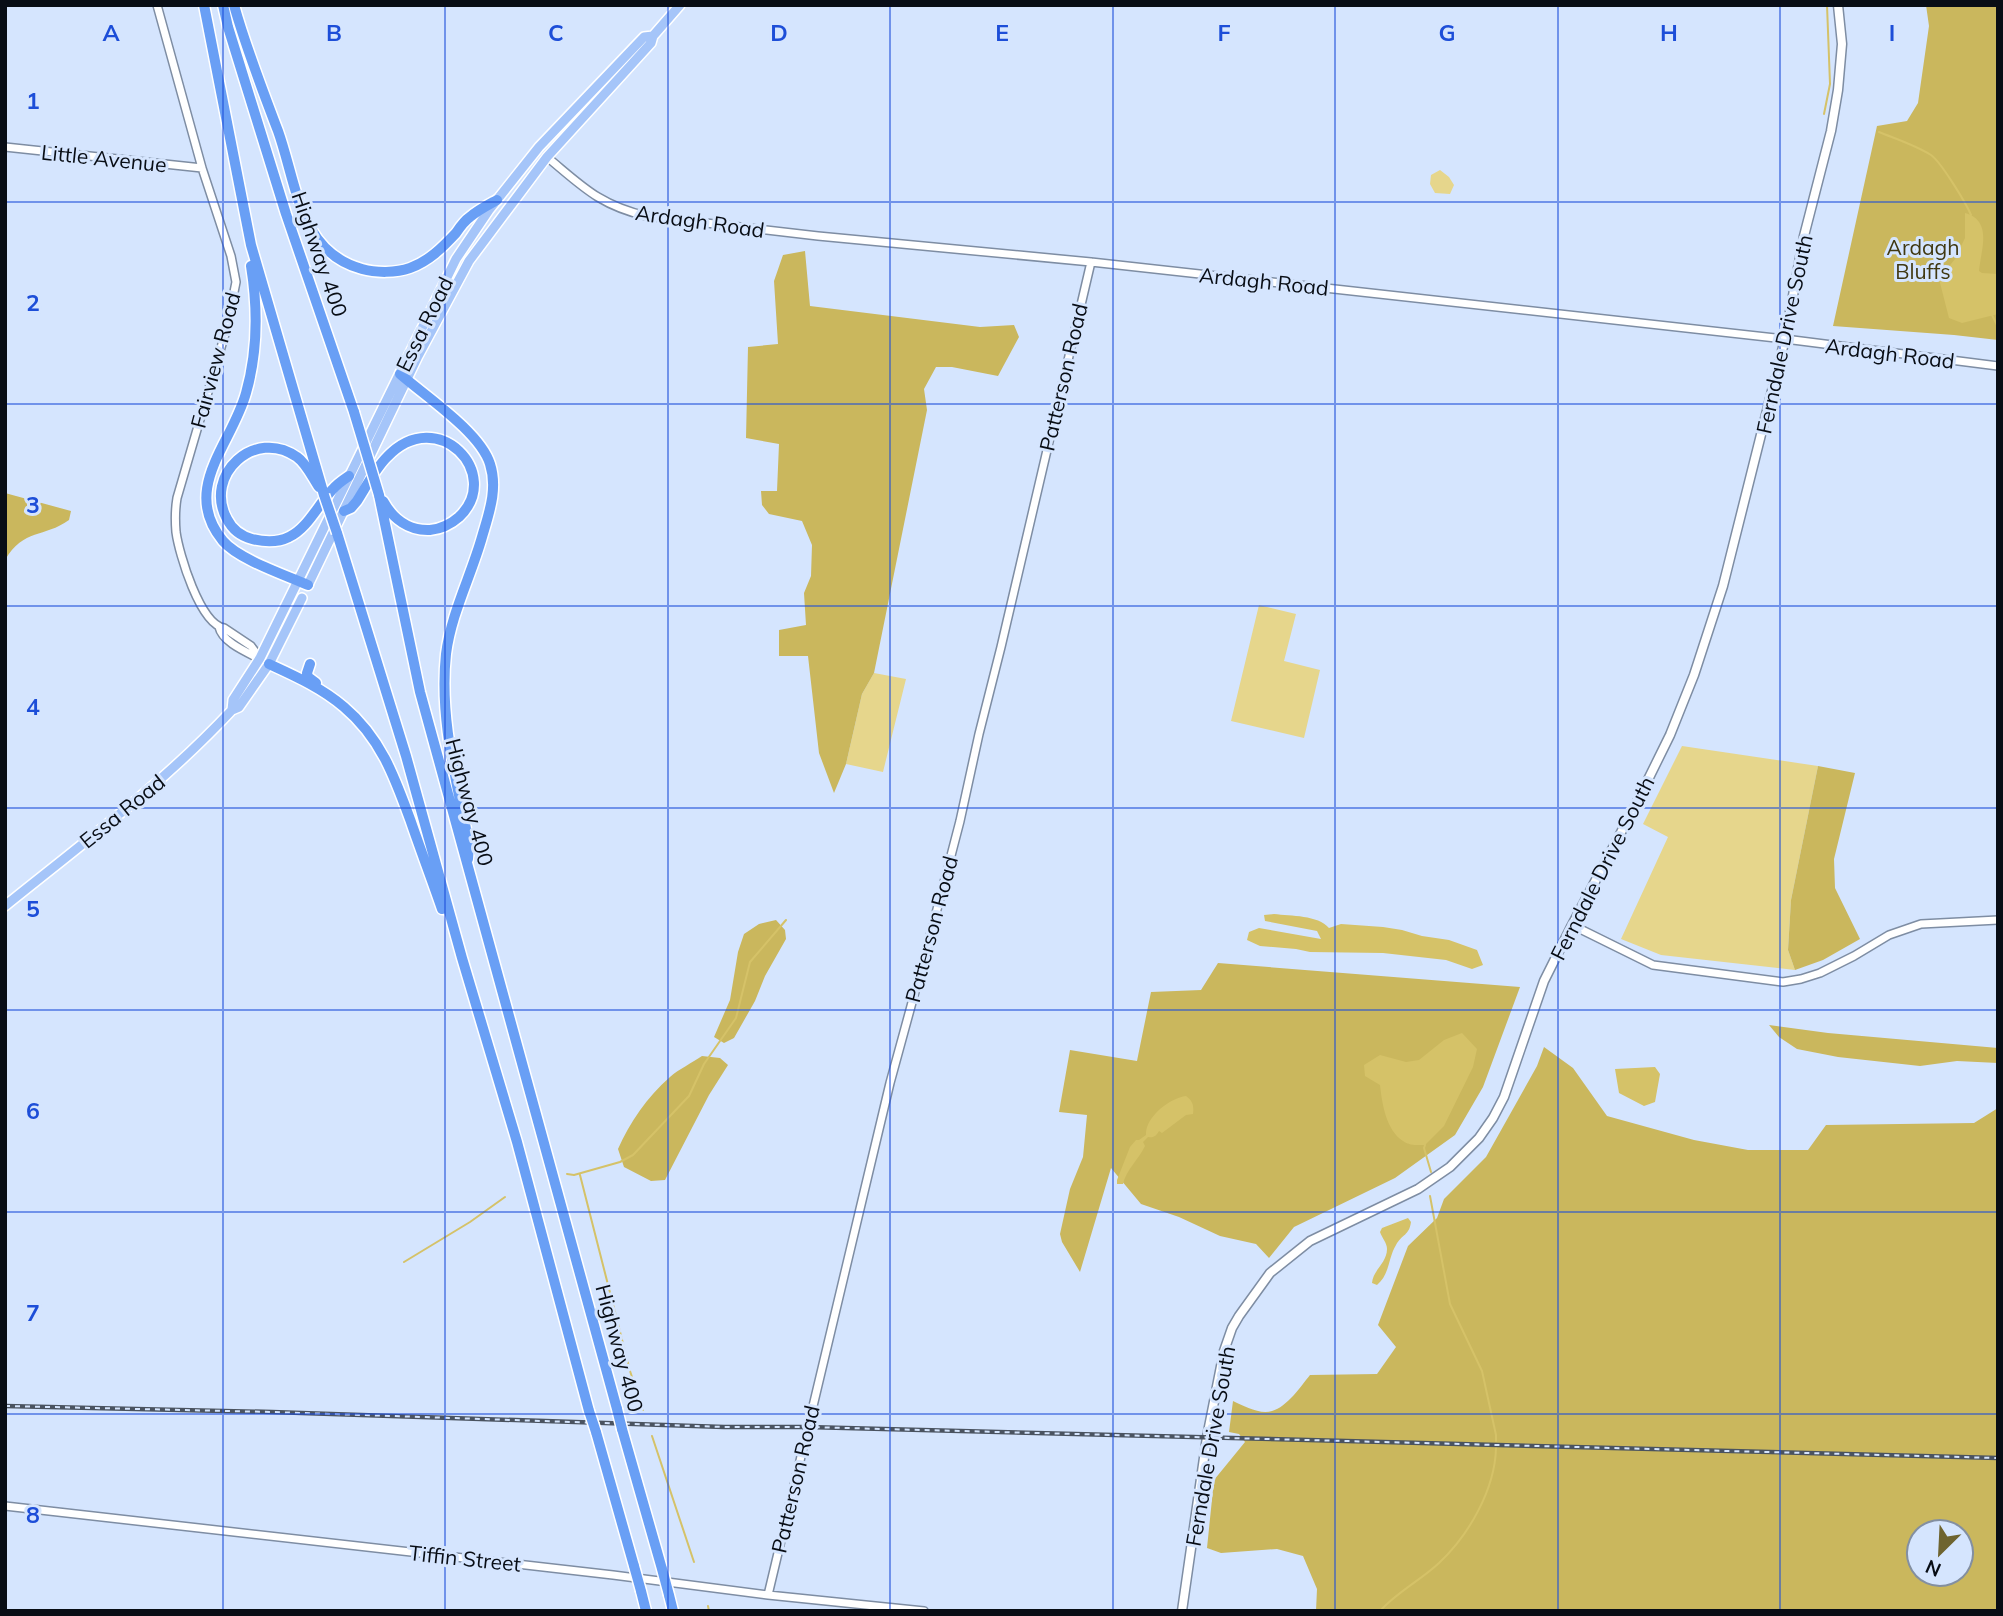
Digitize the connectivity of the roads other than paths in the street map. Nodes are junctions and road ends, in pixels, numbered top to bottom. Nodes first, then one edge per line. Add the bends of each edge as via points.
1 (157, 5) edge
2 (204, 5) edge
3 (223, 5) edge
4 (233, 5) edge
5 (680, 5) edge
6 (1838, 5) edge
7 (653, 36) junction
8 (5, 147) edge
9 (547, 156) junction
10 (202, 168) junction
11 (497, 200) junction
12 (251, 244) junction
13 (1091, 262) junction
14 (1785, 340) junction
15 (1998, 366) edge
16 (403, 377) junction
17 (349, 476) junction
18 (324, 495) junction
19 (379, 495) junction
20 (344, 511) junction
21 (297, 580) junction
22 (308, 585) junction
23 (302, 598) joint
24 (260, 658) junction
25 (269, 664) junction
26 (310, 664) dead end
27 (332, 697) junction
28 (232, 710) junction
29 (467, 866) junction
30 (5, 906) edge
31 (1998, 920) edge
32 (1572, 925) junction
33 (462, 958) junction
34 (5, 1506) edge
35 (768, 1595) junction
36 (646, 1611) edge
37 (673, 1611) edge
38 (924, 1611) edge
39 (1182, 1611) edge

1 - 10 street, Fairview Road
2 - 12 highway
3 - 19 highway, Highway 400, bridge via 285,214
4 - 11 highway via 302,210 311,231 338,259 370,271 407,269 429,259 469,217
5 - 7 main road, Essa Road
6 - 14 main road, Ferndale Drive South via 1842,44 1838,90
7 - 9 main road, Essa Road
7 - 11 main road, Essa Road via 644,37 548,138
8 - 10 street, Little Avenue
9 - 13 street, Ardagh Road via 607,204 646,216
9 - 16 main road, Essa Road via 468,261
10 - 24 street, Fairview Road via 236,282 177,498 176,530 203,611 211,622 251,646
11 - 16 main road, Essa Road via 456,259
12 - 18 highway
12 - 21 highway via 256,346 246,394 211,470 205,496 207,515 223,541 238,553
13 - 14 street, Ardagh Road
13 - 35 street, Patterson Road via 960,821 890,1083
14 - 15 street, Ardagh Road
14 - 32 main road, Ferndale Drive South via 1723,586 1694,675 1636,804
16 - 17 main road, Essa Road
16 - 20 main road, Essa Road
16 - 29 highway via 473,436 490,463 493,478 488,518 449,638 444,681 450,749 469,844
17 - 18 highway via 292,536 275,541 239,533 222,508 220,494 224,478 243,455 271,448 299,458
17 - 21 main road, Essa Road
18 - 33 highway, bridge via 406,756
19 - 20 highway via 405,525 440,528 468,507 473,474 457,447 435,438 419,438 386,457 357,501
19 - 29 highway, Highway 400 via 420,692
20 - 22 main road, Essa Road
21 - 22 highway
21 - 24 main road, Essa Road
22 - 23 main road, Essa Road
23 - 25 main road, Essa Road
24 - 25 street
24 - 28 main road, Essa Road via 233,700
25 - 27 highway
25 - 28 main road, Essa Road
26 - 27 highway via 308,677
27 - 33 highway via 372,736 392,771
28 - 30 main road, Essa Road via 157,783
29 - 37 highway, Highway 400, bridge
31 - 32 street via 1921,923 1820,973 1783,982 1653,965
32 - 39 main road, Ferndale Drive South via 1538,997 1504,1097 1479,1138 1450,1167 1418,1189 1310,1241 1270,1273 1232,1328 1214,1403
33 - 36 highway, bridge
34 - 35 street, Tiffin Street
35 - 38 street, Tiffin Street

